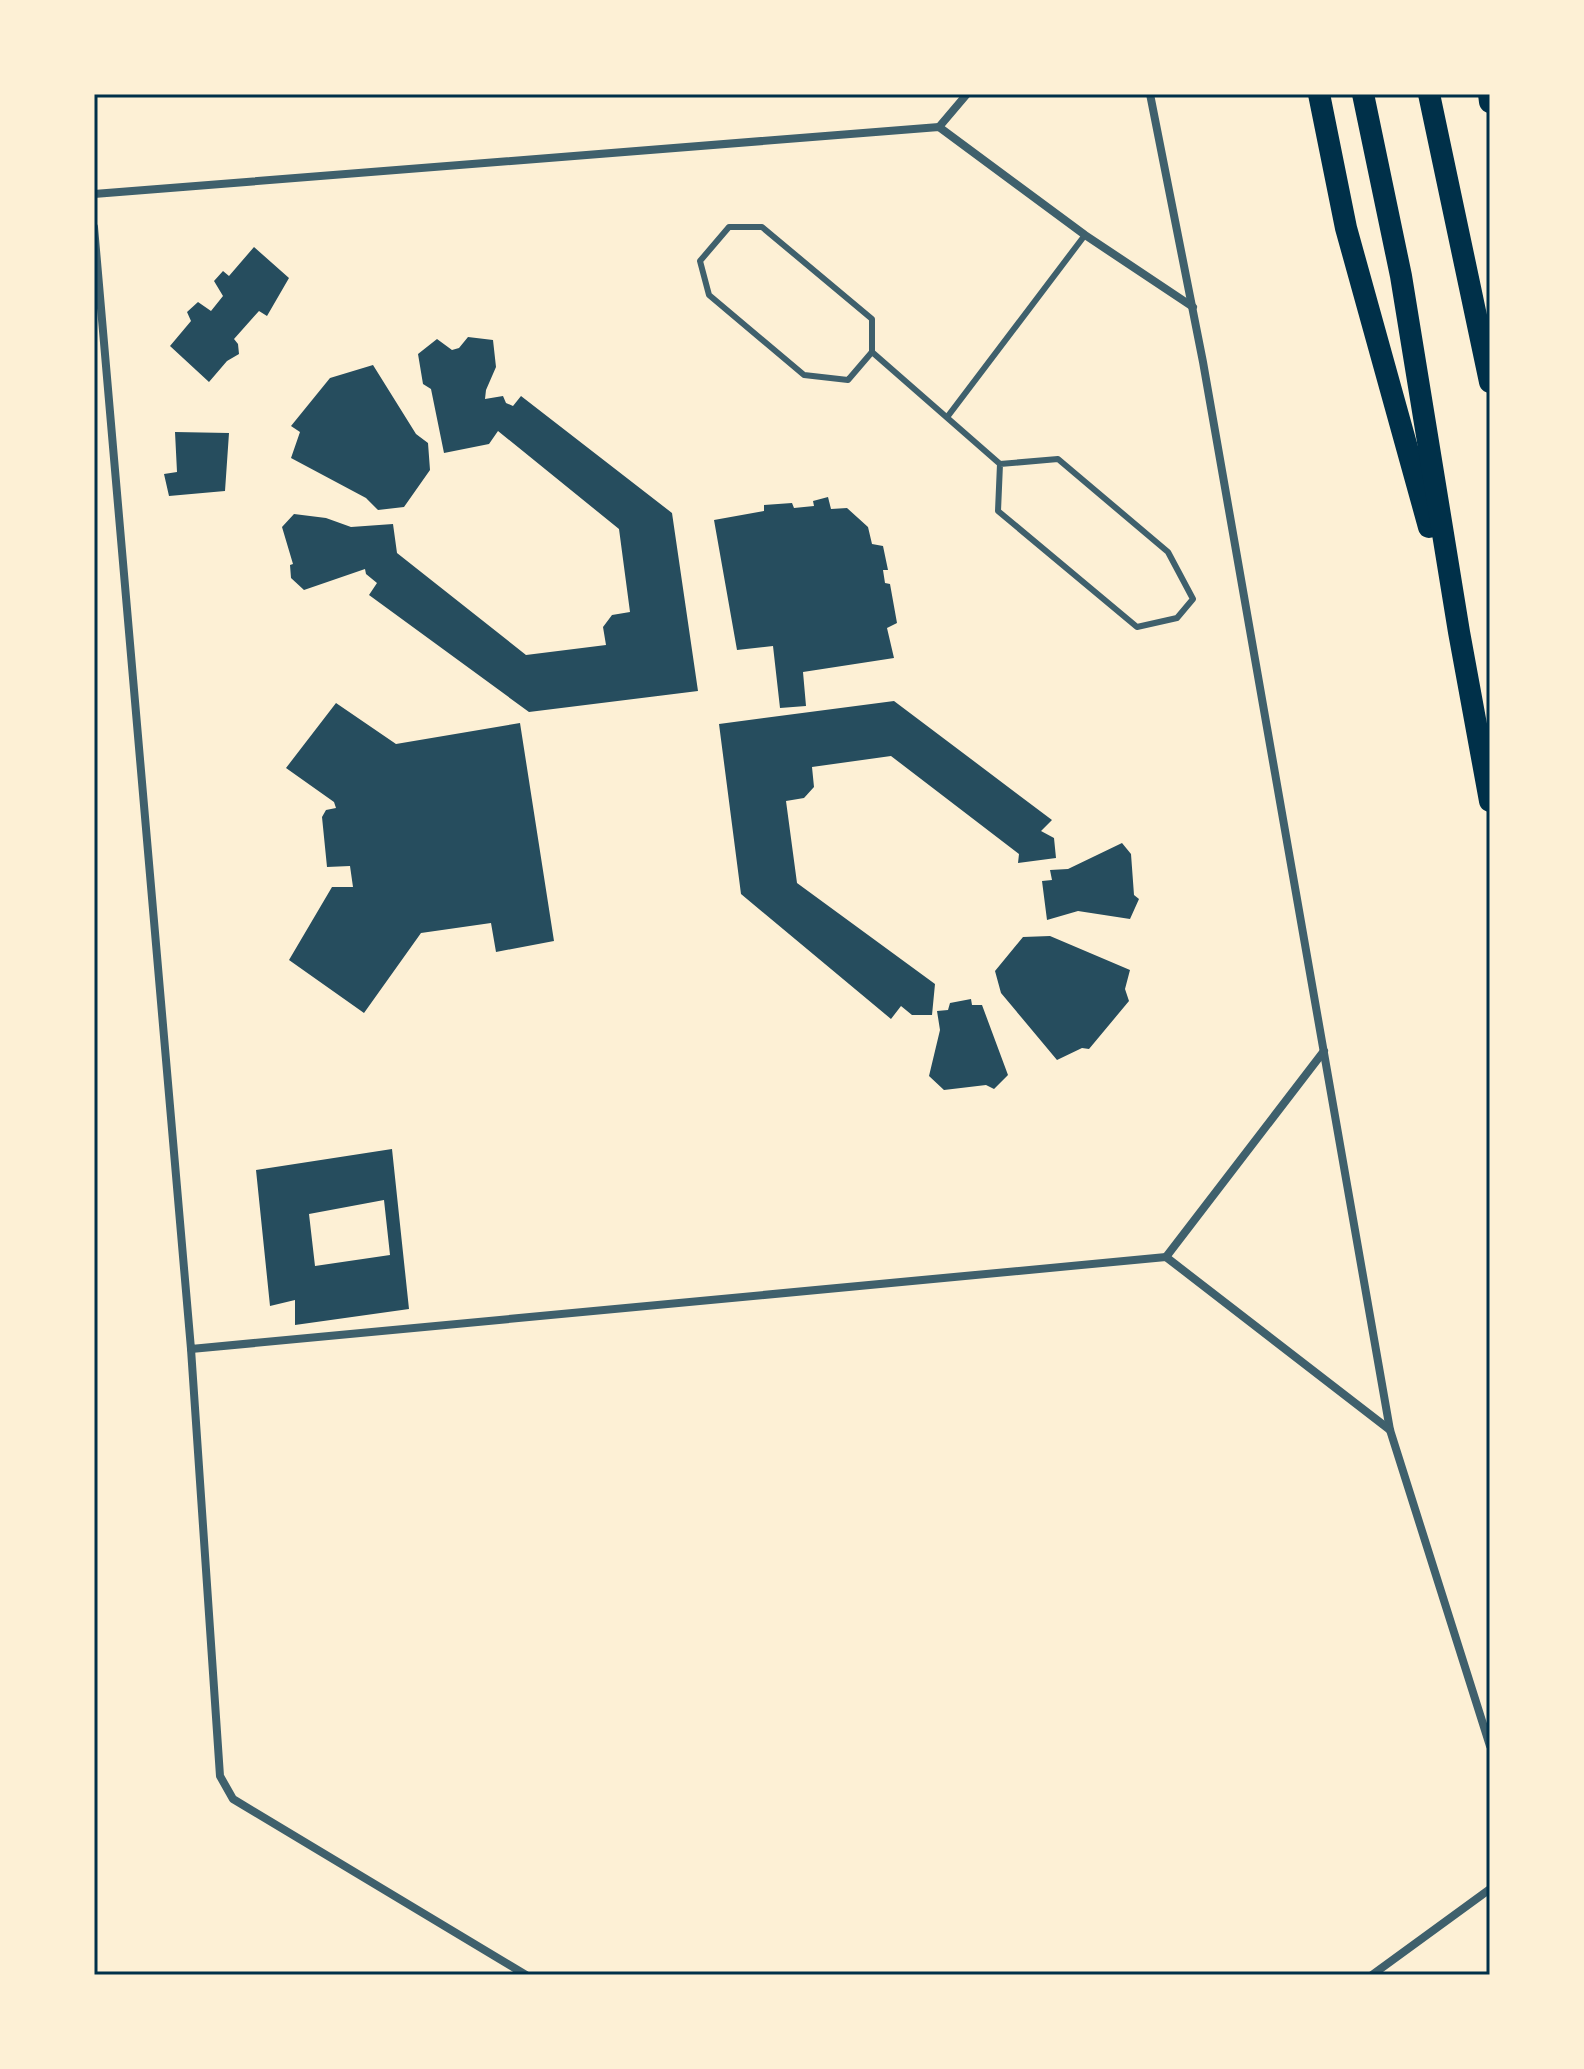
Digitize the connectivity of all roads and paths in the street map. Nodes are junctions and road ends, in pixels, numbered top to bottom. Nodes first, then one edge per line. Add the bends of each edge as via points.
1 (329, 94) edge
2 (386, 94) edge
3 (967, 94) edge
4 (1150, 94) edge
5 (1319, 94) edge
6 (1363, 94) edge
7 (1429, 94) edge
8 (1489, 94) edge
9 (1490, 102) edge
10 (939, 127) junction
11 (94, 194) edge
12 (94, 227) edge
13 (1085, 235) junction
14 (1193, 308) junction
15 (872, 352) junction
16 (1490, 382) edge
17 (948, 416) junction
18 (1000, 464) junction
19 (1459, 632) junction
20 (1490, 801) edge
21 (1324, 1051) junction
22 (1166, 1257) junction
23 (191, 1349) junction
24 (1390, 1430) junction
25 (1490, 1746) edge
26 (1490, 1889) edge
27 (526, 1975) edge
28 (1372, 1975) edge

1 - 2 lane
3 - 10 street
4 - 14 street
5 - 19 highway via 1346,228
6 - 19 highway via 1401,276
7 - 16 highway
8 - 9 highway
10 - 11 street
10 - 13 street
12 - 23 street
13 - 14 street
13 - 17 lane
14 - 21 street
15 - 15 lane via 872,319 762,227 729,227 700,261 709,295 804,375 848,380
15 - 17 lane
17 - 18 lane
18 - 18 lane via 1058,459 1168,552 1193,599 1177,618 1137,627 998,511
19 - 20 highway
21 - 22 street
21 - 24 street
22 - 23 street
22 - 24 street
23 - 27 street via 220,1776 233,1799
24 - 25 street
26 - 28 street

